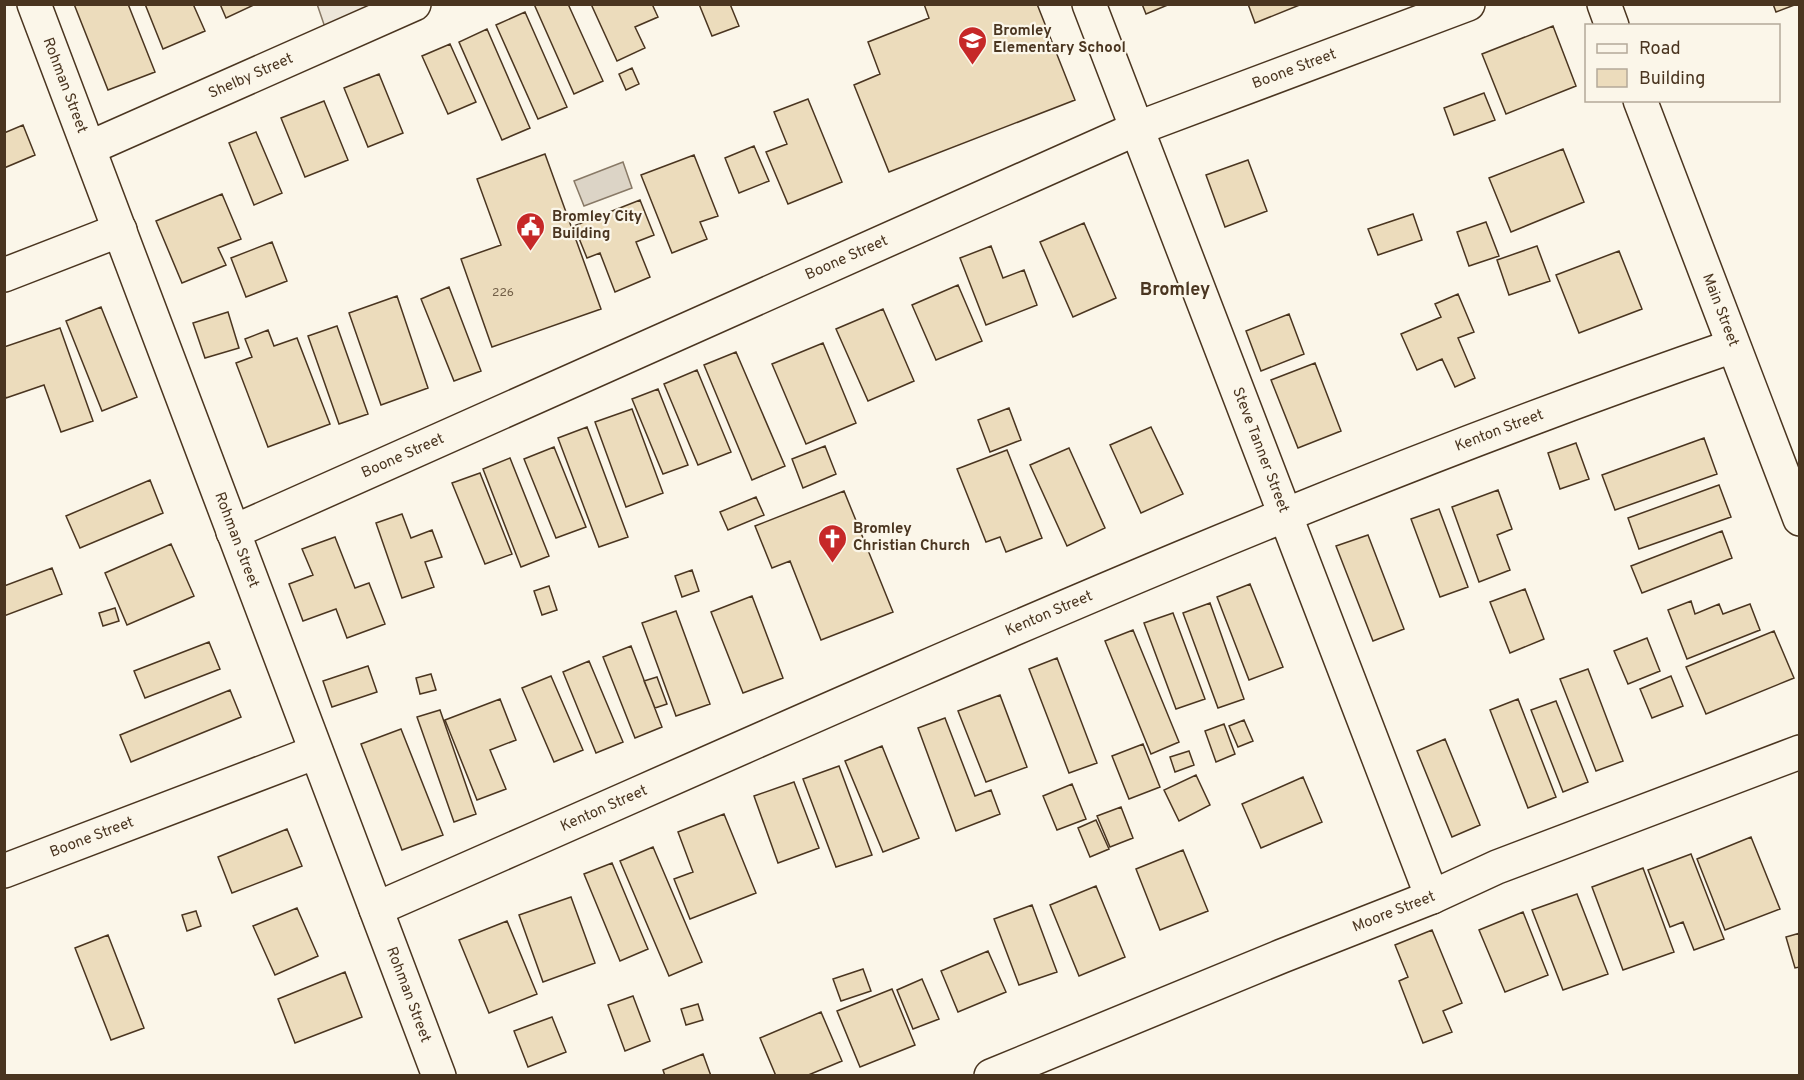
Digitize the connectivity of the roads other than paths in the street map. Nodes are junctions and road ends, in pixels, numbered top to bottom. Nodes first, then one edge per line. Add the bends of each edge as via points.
1 (34, 4) edge
2 (414, 4) edge
3 (1089, 4) edge
4 (1468, 4) edge
5 (1604, 4) edge
6 (1611, 24) edge
7 (1642, 102) edge
8 (1138, 128) junction
9 (90, 148) junction
10 (120, 230) junction
11 (4, 275) edge
12 (1733, 346) junction
13 (1285, 514) junction
14 (1800, 519) edge
15 (233, 532) junction
16 (316, 752) junction
17 (1800, 752) edge
18 (4, 871) edge
19 (1431, 897) junction
20 (376, 909) junction
21 (439, 1076) edge
22 (991, 1076) edge

1 - 9 street, Rohman Street
2 - 9 street, Shelby Street
3 - 8 street, Steve Tanner Street
4 - 8 street, Boone Street
5 - 6 street
7 - 12 street, Main Street
8 - 13 street, Steve Tanner Street
8 - 15 street, Boone Street
9 - 10 street, Rohman Street
10 - 11 street
10 - 15 street, Rohman Street
12 - 13 street, Kenton Street via 1522,421
12 - 14 street, Main Street
13 - 19 street, Steve Tanner Street
13 - 20 street, Kenton Street
15 - 16 street, Rohman Street
16 - 18 street, Boone Street
16 - 20 street, Rohman Street
17 - 19 street, Moore Street via 1497,867
19 - 22 street, Moore Street
20 - 21 street, Rohman Street

